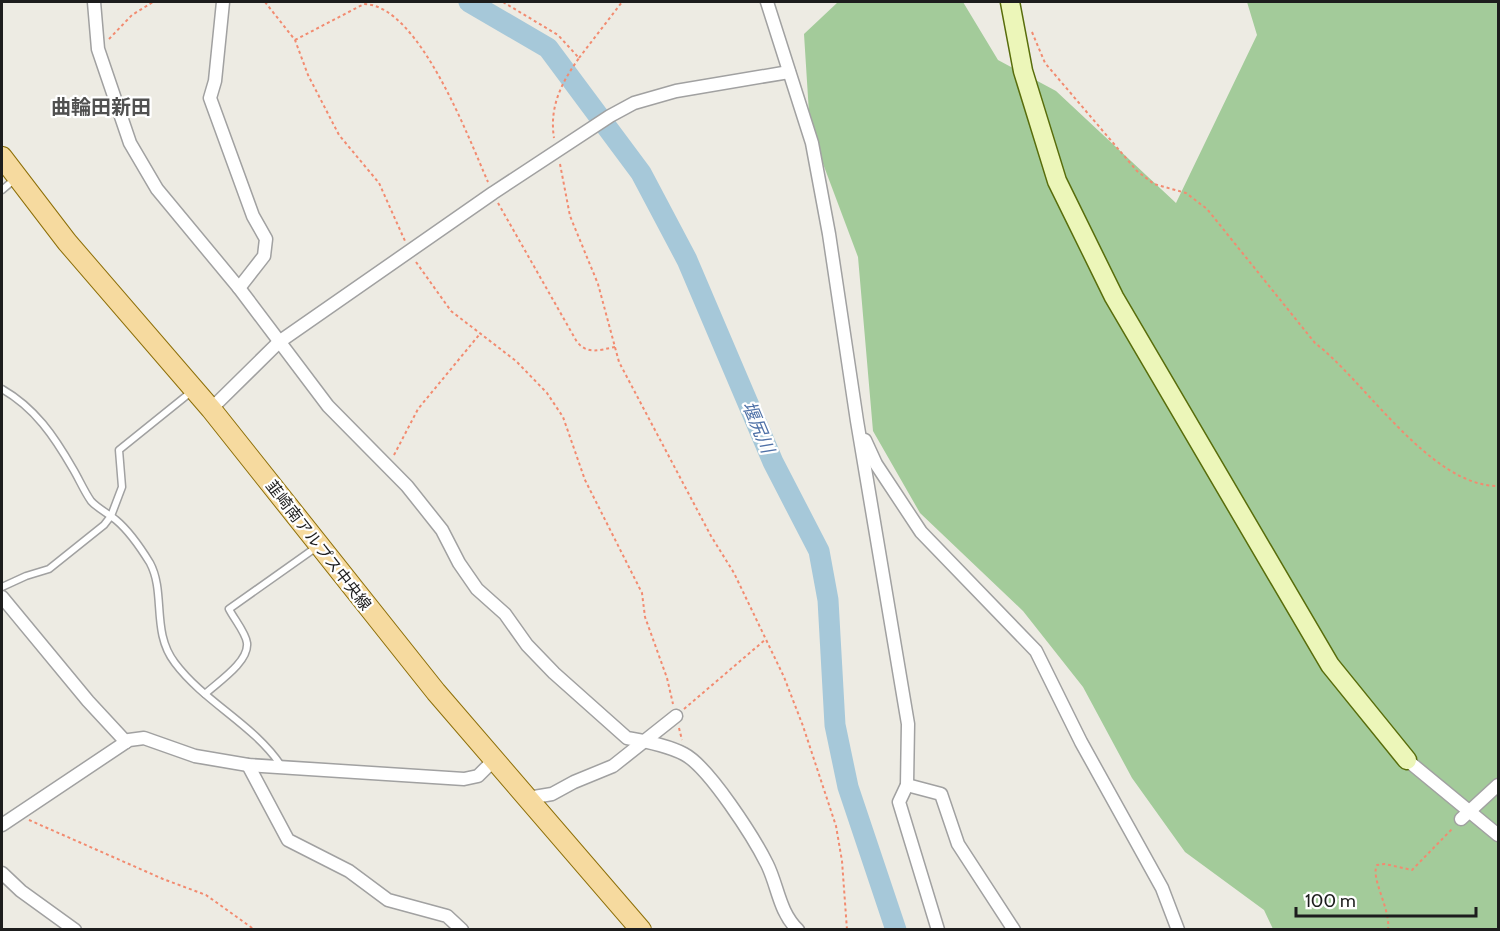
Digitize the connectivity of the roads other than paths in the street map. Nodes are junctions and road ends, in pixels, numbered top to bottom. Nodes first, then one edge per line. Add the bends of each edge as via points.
1 (94, 2) edge
2 (223, 2) edge
3 (767, 2) edge
4 (1010, 2) edge
5 (789, 72) junction
6 (2, 157) edge
7 (9, 184) edge
8 (239, 288) junction
9 (279, 342) junction
10 (2, 389) edge
11 (194, 390) junction
12 (212, 409) junction
13 (857, 421) junction
14 (111, 516) junction
15 (318, 545) junction
16 (2, 587) edge
17 (2, 597) edge
18 (205, 694) junction
19 (676, 716) road end
20 (646, 741) junction
21 (126, 742) junction
22 (494, 760) junction
23 (1407, 760) joint
24 (248, 765) junction
25 (282, 768) junction
26 (907, 785) junction
27 (1498, 785) edge
28 (528, 798) junction
29 (1465, 815) junction
30 (2, 825) edge
31 (1498, 835) edge
32 (2, 873) edge
33 (75, 930) edge
34 (462, 930) edge
35 (641, 930) edge
36 (798, 930) edge
37 (938, 930) edge
38 (1014, 930) edge
39 (1178, 930) edge

1 - 8 street via 98,49 130,143 146,172
2 - 8 street via 210,98 253,216 266,239 264,256
3 - 5 street
4 - 23 street via 1023,71 1057,181 1114,297 1330,665
5 - 9 street via 676,91 634,103 493,193
5 - 13 street via 812,143
6 - 7 main road, 韮崎南アルプス中央線
7 - 11 main road, 韮崎南アルプス中央線 via 67,242
8 - 9 street
9 - 12 street
9 - 20 street via 328,406 407,486 442,530 477,589 505,614 527,645 627,738
10 - 14 lane via 22,400 40,419 92,502
11 - 12 main road, 韮崎南アルプス中央線
11 - 14 lane via 119,450 122,487
12 - 15 main road, 韮崎南アルプス中央線
13 - 26 street via 908,724
13 - 39 street via 876,464 921,532 1036,651 1162,888
14 - 16 lane via 49,569
14 - 18 lane via 150,564 163,642 175,663
15 - 18 lane via 229,609 247,641 246,651
15 - 22 main road, 韮崎南アルプス中央線
17 - 21 street
18 - 25 lane via 270,748
19 - 20 street
20 - 28 street via 612,766 552,794
20 - 36 street via 685,754 711,776 767,864 788,920
21 - 24 street via 144,738 195,756
21 - 30 street
22 - 25 street via 478,776 464,779
22 - 28 main road, 韮崎南アルプス中央線
23 - 29 street
24 - 25 street
24 - 34 street via 288,840 349,870 388,900 447,916
26 - 37 street via 899,802
26 - 38 street via 941,794 958,844
27 - 29 street
28 - 35 main road, 韮崎南アルプス中央線
29 - 31 street
32 - 33 street

